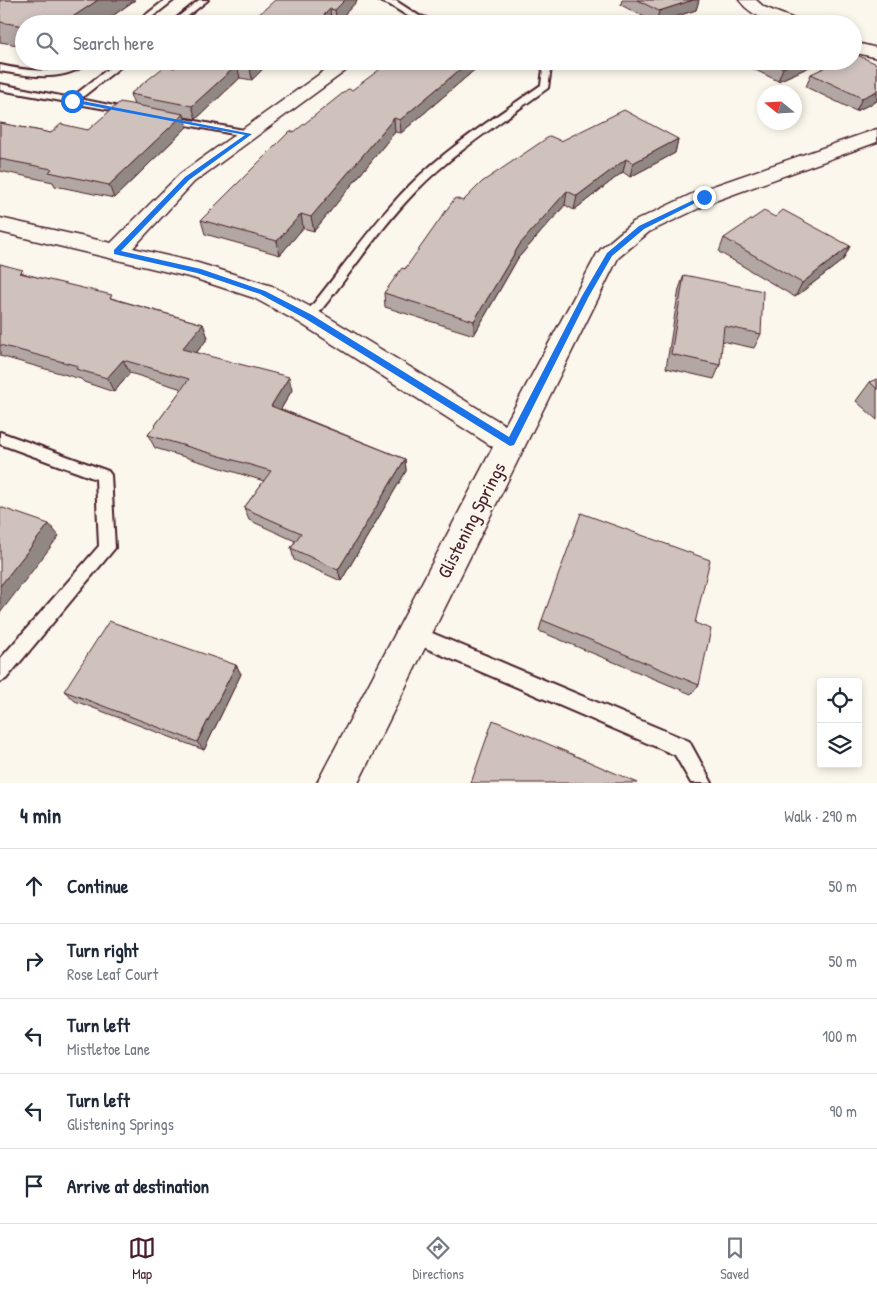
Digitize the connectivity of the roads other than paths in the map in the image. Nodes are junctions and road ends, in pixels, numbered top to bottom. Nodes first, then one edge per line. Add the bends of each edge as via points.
1 (170, 0) edge
2 (204, 0) edge
3 (381, 0) edge
4 (747, 0) edge
5 (150, 15) edge
6 (185, 15) edge
7 (409, 15) edge
8 (771, 15) edge
9 (862, 49) edge
10 (877, 53) edge
11 (0, 68) edge
12 (71, 70) edge
13 (112, 70) edge
14 (335, 70) edge
15 (547, 70) edge
16 (0, 87) edge
17 (72, 101) junction
18 (138, 113) edge
19 (156, 117) edge
20 (250, 134) junction
21 (877, 135) edge
22 (0, 225) edge
23 (116, 252) junction
24 (309, 317) junction
25 (0, 438) edge
26 (510, 443) junction
27 (413, 634) junction
28 (0, 673) edge
29 (337, 783) edge
30 (702, 783) edge

1 - 5 lane
2 - 6 lane
3 - 7 lane via 393,3
4 - 8 street
9 - 10 street
11 - 12 lane via 42,76
13 - 17 lane
14 - 20 street
15 - 24 lane via 545,86 444,160 411,190
16 - 17 lane
17 - 18 lane
19 - 20 lane
20 - 23 street via 187,178
21 - 26 street, Glistening Springs via 704,197 641,227 609,254
22 - 23 street
23 - 24 street via 198,271 263,292
24 - 26 street
25 - 28 lane via 103,475 107,548
26 - 27 street, Glistening Springs
27 - 29 street, Glistening Springs
27 - 30 lane via 682,748

